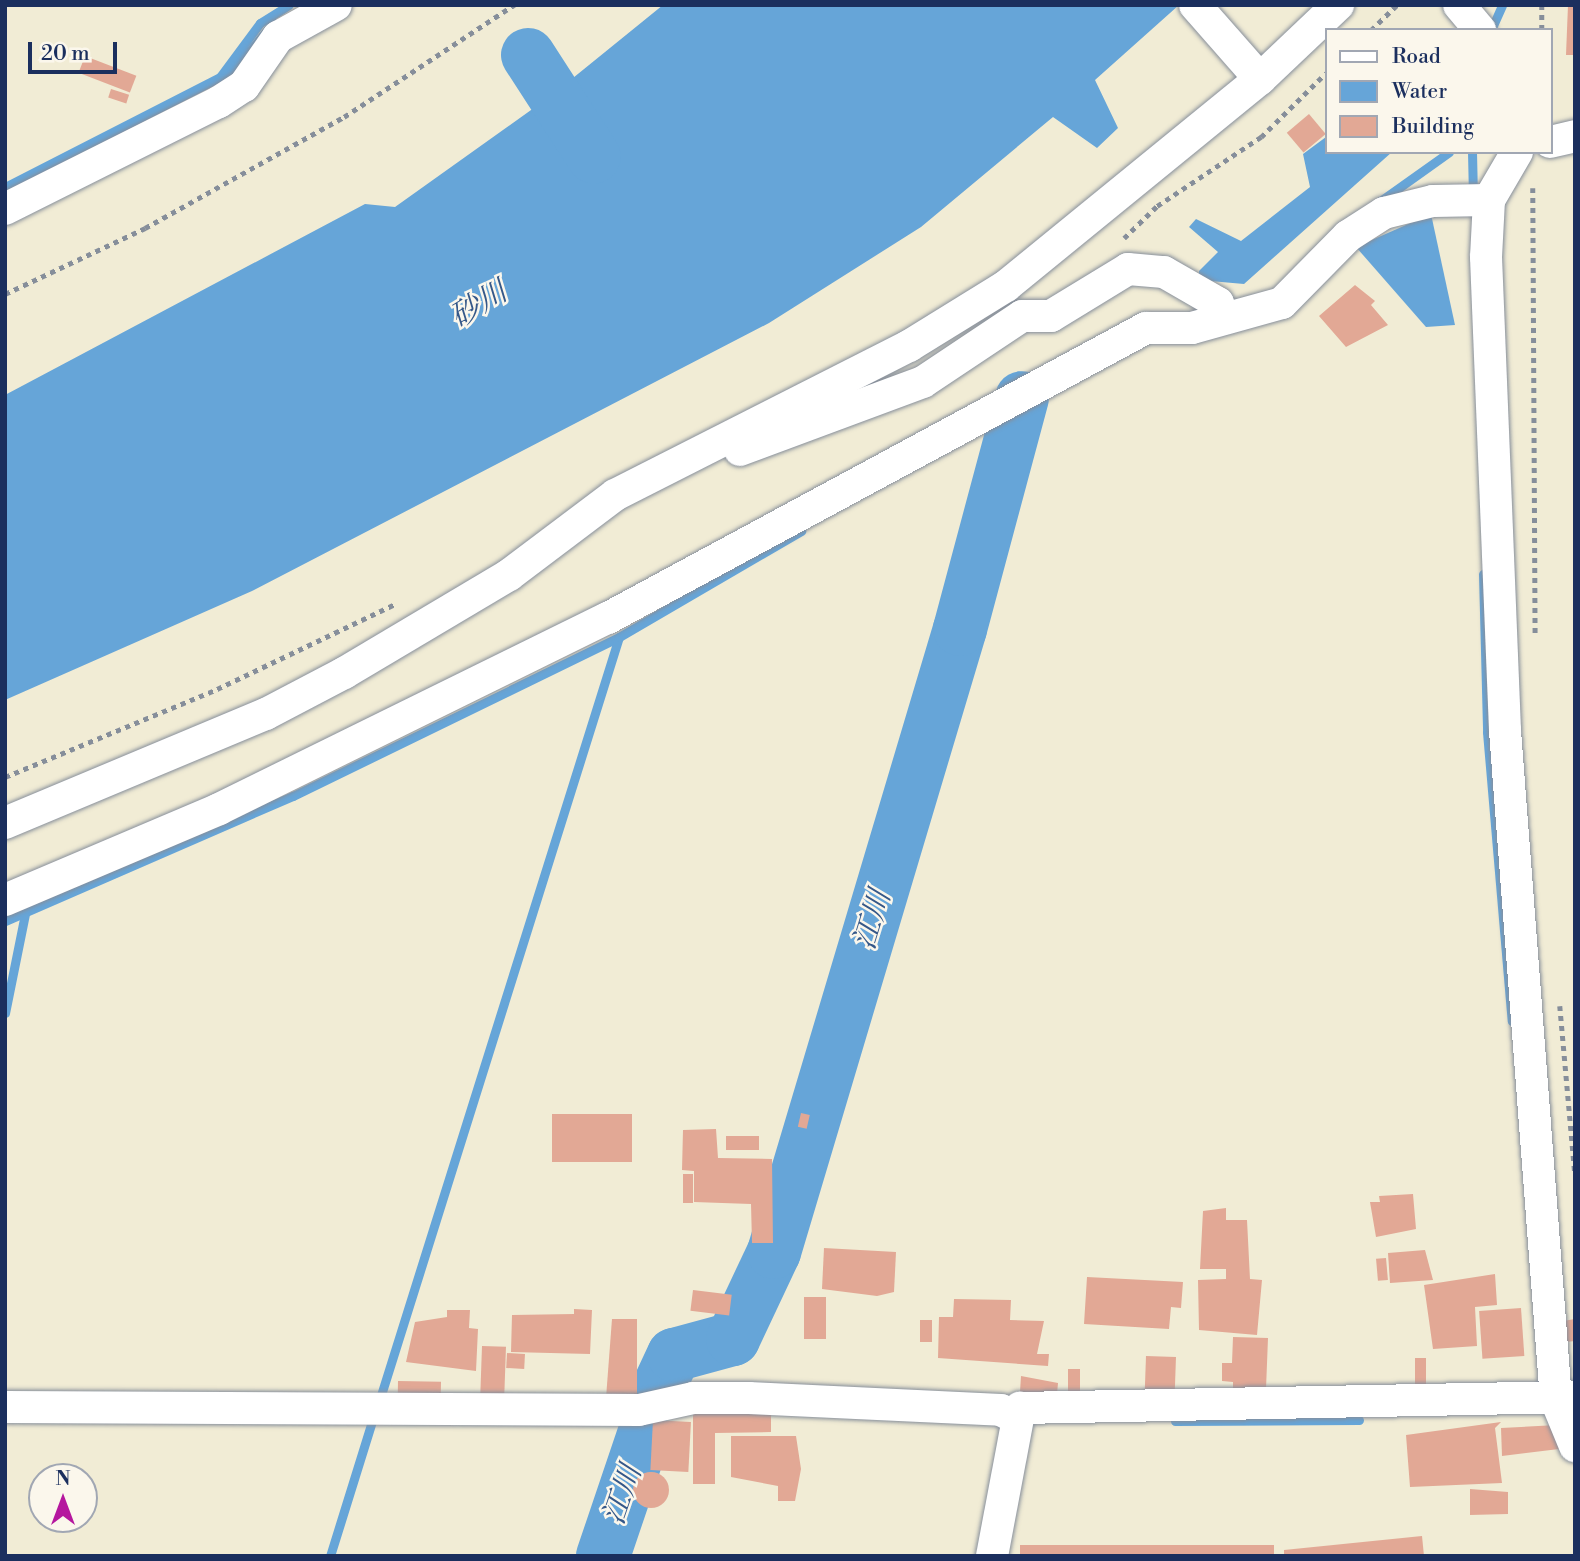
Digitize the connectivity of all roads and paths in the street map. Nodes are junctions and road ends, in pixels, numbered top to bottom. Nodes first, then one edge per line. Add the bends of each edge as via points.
1 (336, 5) edge
2 (514, 5) edge
3 (1195, 5) edge
4 (1338, 5) edge
5 (1396, 5) edge
6 (1542, 5) edge
7 (1459, 6) edge
8 (1373, 28) edge
9 (1478, 28) edge
10 (1542, 28) edge
11 (1324, 76) edge
12 (1260, 79) junction
13 (1575, 136) edge
14 (1552, 142) edge
15 (1515, 154) edge
16 (1532, 180) dead end
17 (1478, 201) junction
18 (5, 209) edge
19 (1118, 244) dead end
20 (5, 294) edge
21 (1222, 318) junction
22 (716, 443) junction
23 (411, 596) dead end
24 (1535, 650) dead end
25 (5, 777) edge
26 (5, 823) edge
27 (5, 900) edge
28 (1559, 999) dead end
29 (1575, 1175) edge
30 (1566, 1399) edge
31 (5, 1407) edge
32 (1014, 1417) junction
33 (1575, 1446) edge
34 (992, 1556) edge

1 - 18 street via 278,37 244,86 219,102
2 - 20 path via 344,117 145,228
3 - 12 street
4 - 12 street
5 - 8 path
6 - 10 path
7 - 9 street
11 - 19 path via 1261,137 1157,206
12 - 22 street via 1006,286 909,346
13 - 14 street
15 - 17 street
16 - 24 path
17 - 21 street via 1384,213 1348,236 1282,303
17 - 30 street via 1508,797
21 - 22 street via 1218,303 1164,272 1128,269 1051,316 1022,316 923,382 742,450
21 - 27 street via 1192,328 1146,328 608,618 219,810
22 - 26 street via 615,495 509,575 344,673 266,714
23 - 25 path via 217,689
28 - 29 path
30 - 32 street via 1032,1406
30 - 33 street
31 - 32 street via 639,1410 693,1398 749,1398 1001,1410
32 - 34 street

